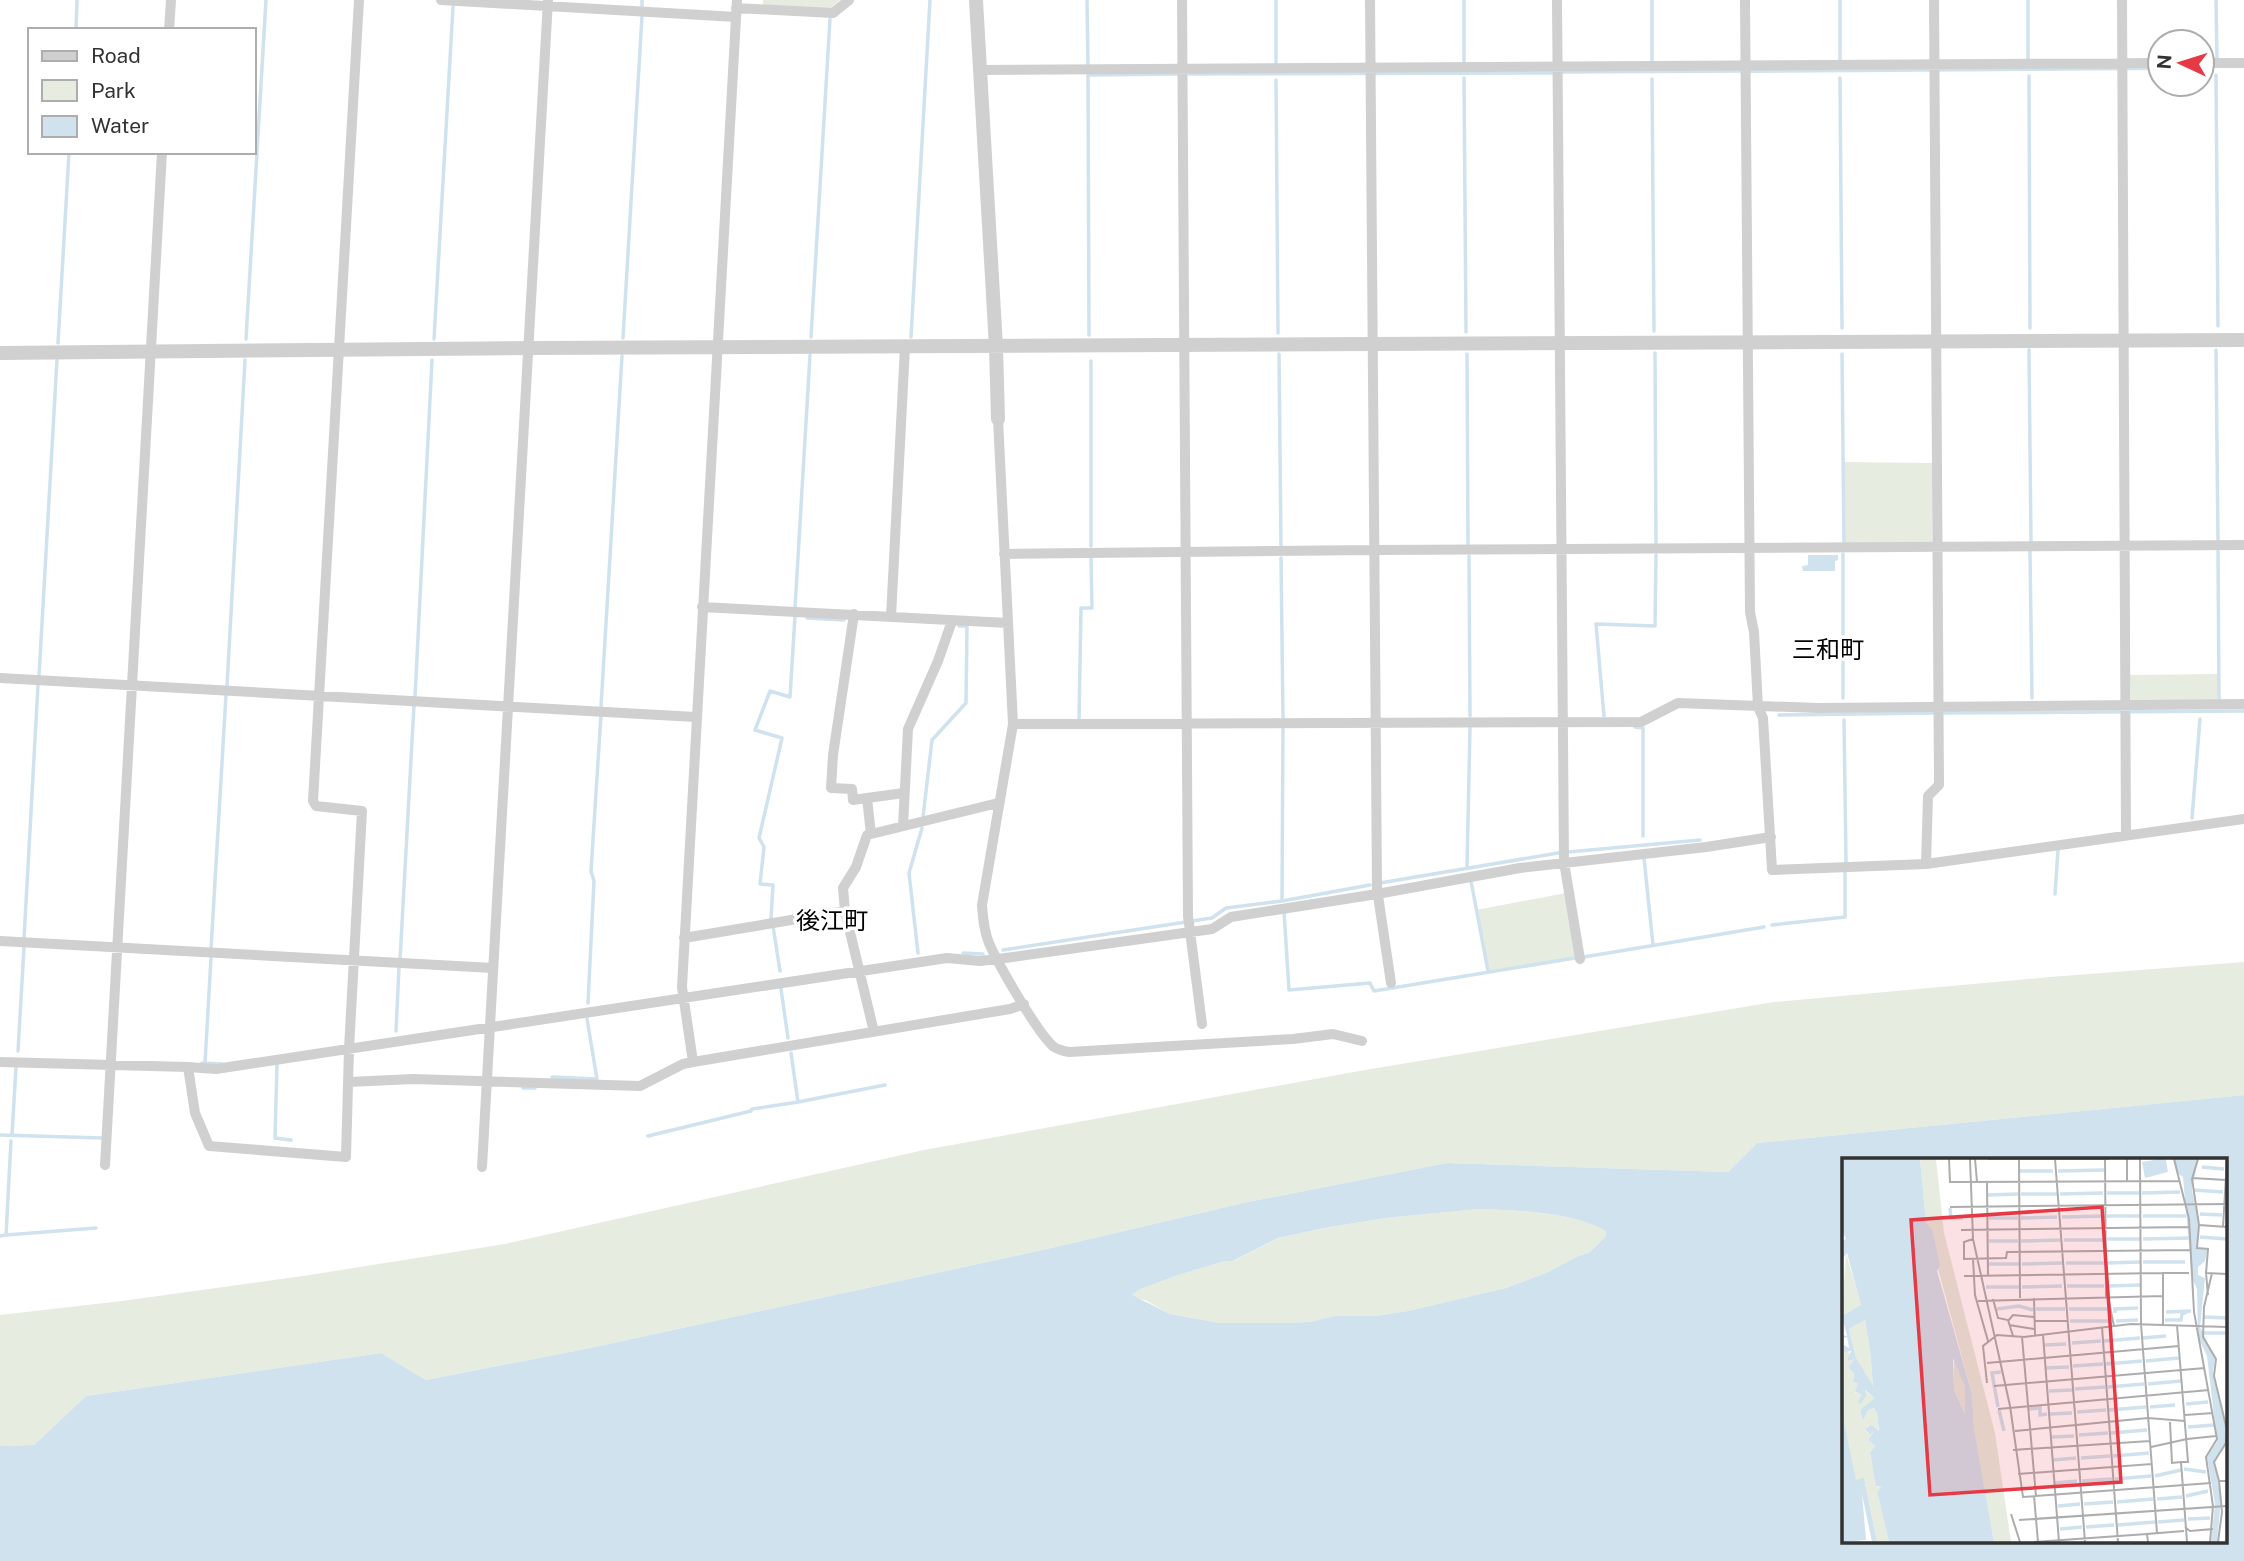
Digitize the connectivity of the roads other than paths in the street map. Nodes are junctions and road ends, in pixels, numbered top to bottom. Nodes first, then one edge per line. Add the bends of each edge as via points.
1 (171, 0) edge
2 (359, 0) edge
3 (441, 0) edge
4 (849, 0) edge
5 (976, 0) edge
6 (1182, 0) edge
7 (1370, 0) edge
8 (1558, 0) edge
9 (1745, 0) edge
10 (1934, 0) edge
11 (2122, 0) edge
12 (548, 3) edge
13 (736, 8) edge
14 (169, 28) edge
15 (2244, 62) edge
16 (2216, 63) edge
17 (2146, 64) edge
18 (1746, 66) junction
19 (1558, 67) junction
20 (2122, 67) junction
21 (1934, 69) junction
22 (980, 70) junction
23 (1183, 70) junction
24 (1370, 72) junction
25 (162, 154) edge
26 (2123, 339) junction
27 (1936, 340) junction
28 (2244, 340) edge
29 (1748, 342) junction
30 (1560, 343) junction
31 (1372, 344) junction
32 (1185, 345) junction
33 (905, 347) junction
34 (996, 347) junction
35 (530, 348) junction
36 (716, 348) junction
37 (339, 350) junction
38 (150, 352) junction
39 (0, 354) edge
40 (998, 419) joint
41 (2244, 545) edge
42 (2124, 546) junction
43 (1938, 547) junction
44 (1748, 549) junction
45 (1374, 550) junction
46 (1562, 550) junction
47 (1186, 552) junction
48 (1004, 554) junction
49 (702, 607) junction
50 (854, 614) junction
51 (891, 617) junction
52 (951, 621) junction
53 (1008, 623) junction
54 (0, 678) edge
55 (131, 685) junction
56 (320, 695) junction
57 (2244, 704) edge
58 (508, 705) junction
59 (1758, 707) junction
60 (1939, 707) junction
61 (2125, 710) junction
62 (695, 718) junction
63 (1376, 722) junction
64 (1563, 722) junction
65 (1187, 723) junction
66 (1013, 724) junction
67 (904, 793) junction
68 (867, 797) junction
69 (998, 803) junction
70 (2244, 819) edge
71 (903, 825) junction
72 (871, 834) junction
73 (2126, 835) junction
74 (1770, 837) junction
75 (1563, 862) junction
76 (1926, 864) junction
77 (1377, 894) junction
78 (845, 911) junction
79 (1188, 926) junction
80 (684, 938) junction
81 (0, 942) edge
82 (117, 948) junction
83 (998, 959) junction
84 (1580, 959) dead end
85 (355, 962) junction
86 (493, 968) junction
87 (858, 972) junction
88 (1391, 983) dead end
89 (682, 1000) junction
90 (1024, 1004) junction
91 (1202, 1024) dead end
92 (490, 1028) junction
93 (874, 1032) junction
94 (1362, 1041) dead end
95 (349, 1049) junction
96 (0, 1062) edge
97 (111, 1062) junction
98 (692, 1062) junction
99 (188, 1067) junction
100 (349, 1082) junction
101 (487, 1082) junction
102 (105, 1165) dead end
103 (482, 1167) dead end

1 - 14 street
2 - 37 street
3 - 12 street
4 - 13 street via 833,13
5 - 22 street
6 - 23 street
7 - 24 street
8 - 19 street
9 - 18 street
10 - 21 street
11 - 20 street
12 - 13 street
12 - 35 street
13 - 36 street
15 - 16 street
17 - 20 street
18 - 19 street
18 - 21 street
18 - 29 street
19 - 24 street
19 - 30 street
20 - 21 street
20 - 26 street
21 - 27 street
22 - 23 street
22 - 34 street
23 - 24 street
23 - 32 street
24 - 31 street
25 - 38 street
26 - 27 street
26 - 28 street
26 - 42 street
27 - 29 street
27 - 43 street
29 - 30 street
29 - 44 street
30 - 31 street
30 - 46 street
31 - 32 street
31 - 45 street
32 - 34 street
32 - 47 street
33 - 34 street
33 - 36 street
33 - 51 street
34 - 40 street
35 - 36 street
35 - 37 street
35 - 58 street
36 - 49 street
37 - 38 street
37 - 56 street
38 - 39 street
38 - 55 street
40 - 48 street
41 - 42 street
42 - 43 street
42 - 61 street
43 - 44 street
43 - 60 street
44 - 46 street
44 - 59 street
45 - 46 street
45 - 47 street
45 - 63 street
46 - 64 street
47 - 48 street
47 - 65 street
48 - 53 street
49 - 50 street
49 - 62 street
50 - 51 street
50 - 68 street via 831,788 852,789 853,800
51 - 52 street
52 - 53 street
52 - 67 street via 908,729
53 - 66 street
54 - 55 street
55 - 56 street
55 - 82 street
56 - 58 street
56 - 85 street via 313,802 362,811
57 - 61 street
58 - 62 street
58 - 86 street
59 - 60 street
59 - 64 street via 1678,703 1641,722
59 - 74 street via 1763,718
60 - 61 street
60 - 76 street via 1939,785 1928,796
61 - 73 street
62 - 80 street
63 - 64 street
63 - 65 street
63 - 77 street
64 - 75 street
65 - 66 street
65 - 79 street
66 - 69 street
67 - 68 street
67 - 71 street
68 - 72 street
69 - 71 street
69 - 83 street via 982,905 983,925
70 - 73 street
71 - 72 street
72 - 78 street via 843,888
73 - 76 street
74 - 75 street
74 - 76 street via 1772,870
75 - 77 street
75 - 84 street
77 - 79 street via 1231,917 1212,929
77 - 88 street
78 - 80 street
78 - 87 street
79 - 83 street
79 - 91 street
80 - 89 street
81 - 82 street
82 - 85 street
82 - 97 street
83 - 87 street via 947,958
83 - 90 street
85 - 86 street
85 - 95 street
86 - 92 street
87 - 89 street
87 - 93 street
89 - 92 street
89 - 98 street
90 - 93 street
90 - 94 street via 1052,1045 1069,1052 1333,1034
92 - 95 street
92 - 101 street
93 - 98 street
95 - 99 street via 216,1069
95 - 100 street
96 - 97 street
97 - 99 street
97 - 102 street
98 - 101 street via 640,1086
99 - 100 street via 195,1113 209,1146 274,1153 346,1157
100 - 101 street
101 - 103 street

